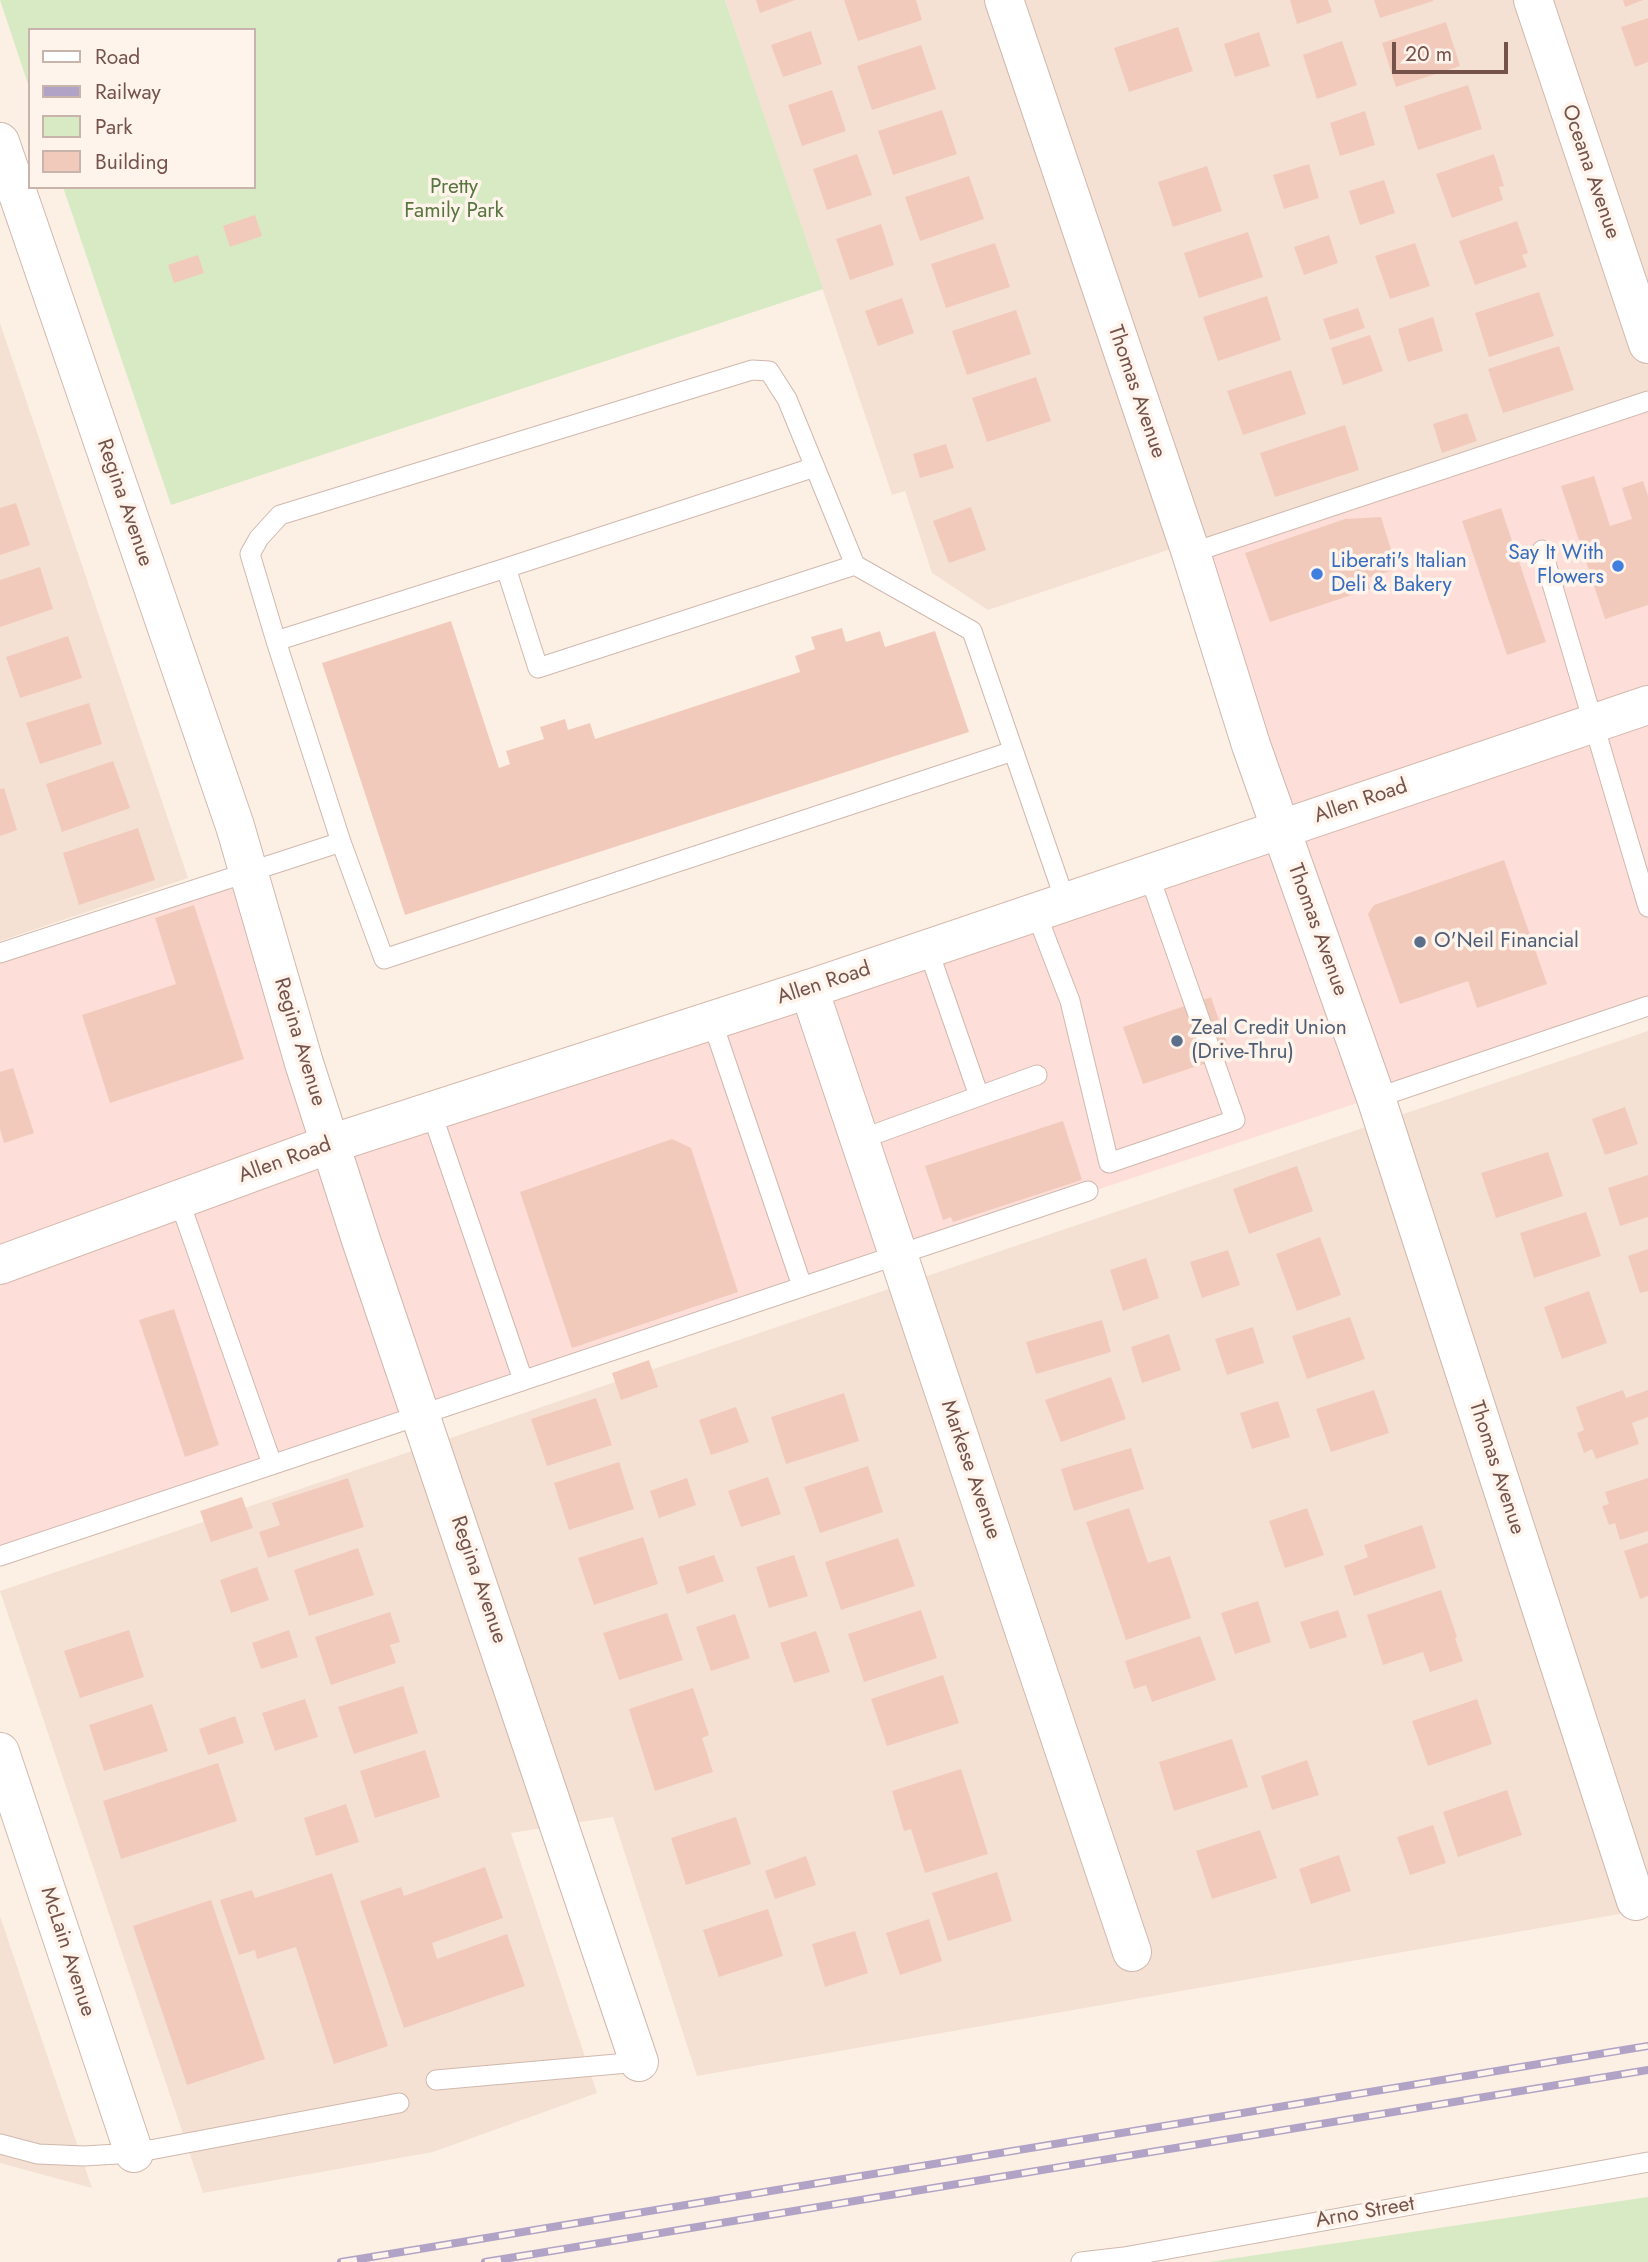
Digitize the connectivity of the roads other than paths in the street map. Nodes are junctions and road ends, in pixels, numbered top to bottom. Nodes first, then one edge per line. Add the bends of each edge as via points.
1 (1004, 0) edge
2 (1533, 0) edge
3 (0, 142) edge
4 (1648, 344) edge
5 (1648, 401) edge
6 (815, 467) junction
7 (1542, 551) dead end
8 (1191, 553) junction
9 (855, 565) junction
10 (506, 568) junction
11 (276, 641) junction
12 (1648, 705) edge
13 (1592, 724) junction
14 (1013, 751) junction
15 (1280, 829) junction
16 (341, 842) junction
17 (248, 873) junction
18 (1149, 875) junction
19 (1648, 907) edge
20 (1051, 908) junction
21 (928, 949) junction
22 (0, 953) edge
23 (809, 989) junction
24 (1648, 1006) edge
25 (712, 1021) junction
26 (1037, 1075) dead end
27 (979, 1096) junction
28 (1377, 1098) junction
29 (432, 1111) junction
30 (859, 1140) junction
31 (331, 1144) junction
32 (1088, 1191) dead end
33 (178, 1200) junction
34 (898, 1254) junction
35 (0, 1265) edge
36 (802, 1286) junction
37 (523, 1380) junction
38 (422, 1414) junction
39 (272, 1464) junction
40 (0, 1556) edge
41 (0, 1752) edge
42 (1636, 1901) dead end
43 (1132, 1952) dead end
44 (639, 2062) joint
45 (436, 2080) dead end
46 (399, 2103) dead end
47 (0, 2144) edge
48 (134, 2152) junction
49 (1648, 2162) edge
50 (1121, 2259) edge
51 (1081, 2262) edge

1 - 8 street, Thomas Avenue
2 - 4 street, Oceana Avenue
3 - 17 street, Regina Avenue
5 - 8 lane
6 - 9 lane
6 - 10 lane
6 - 11 lane via 787,399 769,372 752,370 280,515 250,554
7 - 13 lane
8 - 15 street, Thomas Avenue
9 - 10 lane via 538,668
9 - 14 lane via 972,631
10 - 11 lane
11 - 16 lane
12 - 13 street, Allen Road
13 - 15 street, Allen Road
13 - 19 lane
14 - 16 lane via 384,959
14 - 20 lane
15 - 18 street, Allen Road
15 - 28 street, Thomas Avenue
16 - 17 lane
17 - 22 lane
17 - 31 street, Regina Avenue
18 - 20 street, Allen Road
18 - 20 lane via 1235,1120 1109,1163
20 - 21 street, Allen Road
21 - 23 street, Allen Road
21 - 27 lane
23 - 25 street, Allen Road
23 - 30 street, Markese Avenue
24 - 28 lane
25 - 29 street, Allen Road
25 - 36 lane
26 - 27 lane
27 - 30 lane
28 - 42 street, Thomas Avenue
29 - 31 street, Allen Road
29 - 37 lane
30 - 34 street, Markese Avenue
31 - 33 street, Allen Road
31 - 38 street, Regina Avenue
32 - 34 lane
33 - 35 street, Allen Road
33 - 39 lane
34 - 36 lane
34 - 43 street, Markese Avenue
36 - 37 lane
37 - 38 lane
38 - 39 lane
38 - 44 street, Regina Avenue
39 - 40 lane
41 - 48 street, McLain Avenue
44 - 45 lane
46 - 48 lane
47 - 48 lane via 38,2154
49 - 50 lane, Arno Street
50 - 51 lane, Arno Street

